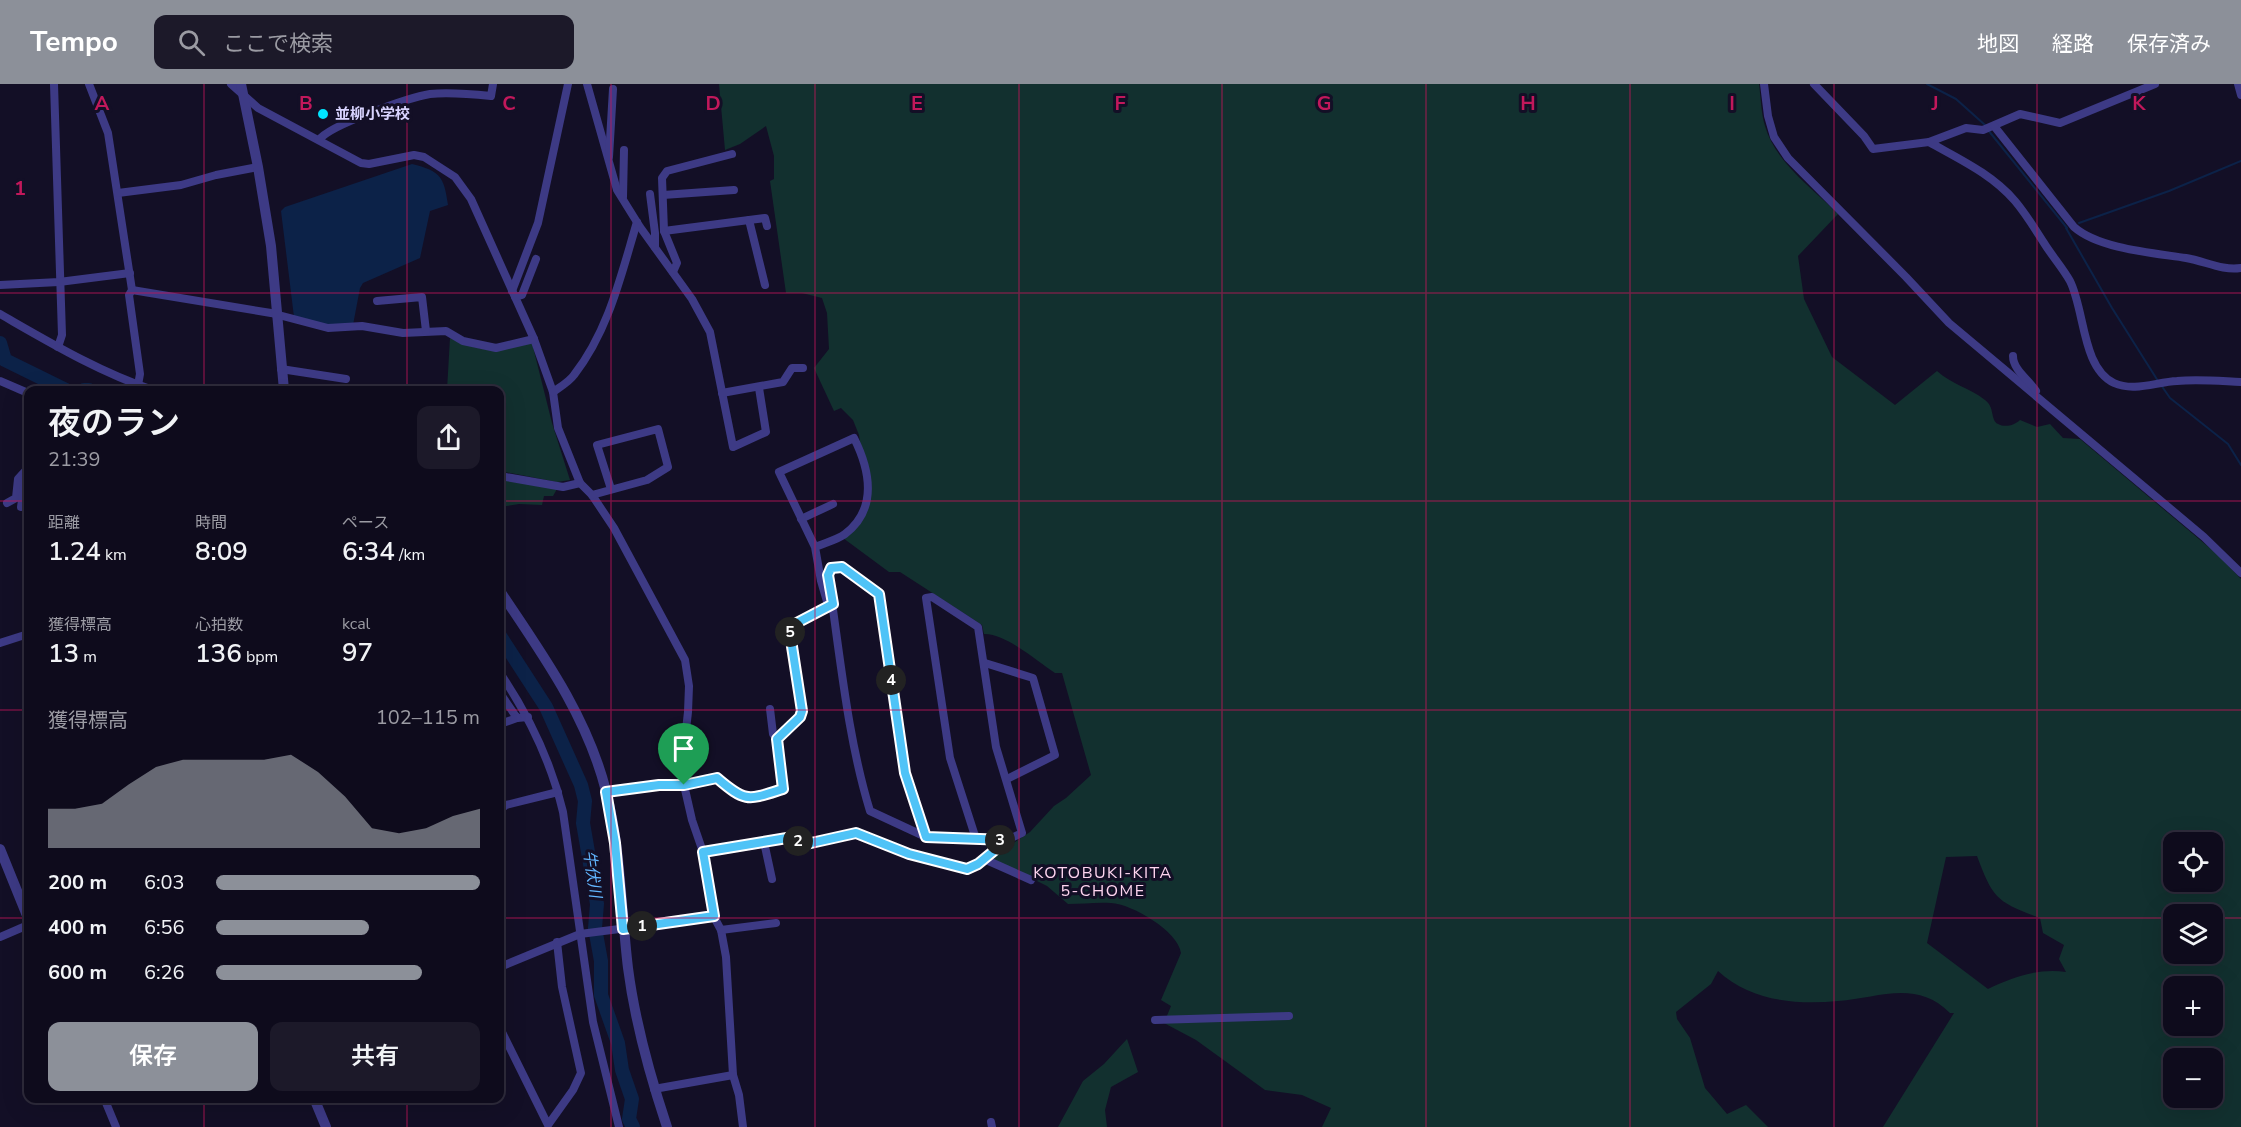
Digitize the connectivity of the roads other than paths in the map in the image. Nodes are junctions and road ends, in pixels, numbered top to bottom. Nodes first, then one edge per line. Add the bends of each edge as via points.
1 (54, 84) edge
2 (89, 84) edge
3 (231, 84) edge
4 (493, 84) edge
5 (568, 84) edge
6 (587, 84) edge
7 (1764, 84) edge
8 (1814, 84) edge
9 (2155, 84) edge
10 (2238, 84) edge
11 (450, 88) edge
12 (242, 89) edge
13 (613, 89) dead end
14 (2241, 95) edge
15 (1994, 126) junction
16 (319, 140) junction
17 (1929, 142) junction
18 (624, 150) dead end
19 (732, 154) dead end
20 (608, 161) junction
21 (258, 167) junction
22 (734, 190) dead end
23 (118, 193) junction
24 (650, 194) dead end
25 (663, 195) junction
26 (623, 198) junction
27 (749, 220) junction
28 (637, 222) junction
29 (767, 226) dead end
30 (664, 231) junction
31 (655, 247) junction
32 (536, 259) dead end
33 (2241, 268) edge
34 (673, 272) junction
35 (130, 273) junction
36 (59, 282) junction
37 (0, 285) edge
38 (765, 285) dead end
39 (132, 290) junction
40 (514, 294) junction
41 (377, 301) dead end
42 (0, 314) edge
43 (276, 314) junction
44 (426, 331) junction
45 (534, 339) junction
46 (58, 347) junction
47 (2013, 356) dead end
48 (803, 368) dead end
49 (281, 369) junction
50 (346, 379) dead end
51 (0, 381) edge
52 (2241, 382) edge
53 (138, 385) junction
54 (141, 386) edge
55 (283, 386) edge
56 (759, 388) junction
57 (24, 391) edge
58 (553, 392) junction
59 (722, 393) junction
60 (2038, 398) junction
61 (24, 472) edge
62 (504, 477) edge
63 (580, 483) junction
64 (611, 489) junction
65 (24, 490) edge
66 (592, 495) junction
67 (8, 503) dead end
68 (832, 504) dead end
69 (21, 507) dead end
70 (801, 519) junction
71 (815, 547) junction
72 (2241, 573) edge
73 (504, 597) edge
74 (831, 605) junction
75 (24, 635) edge
76 (0, 643) edge
77 (985, 663) junction
78 (504, 679) edge
79 (504, 699) edge
80 (770, 709) dead end
81 (528, 717) junction
82 (517, 718) junction
83 (504, 723) edge
84 (777, 739) junction
85 (1007, 779) junction
86 (684, 785) junction
87 (558, 792) junction
88 (606, 792) junction
89 (504, 807) edge
90 (926, 837) junction
91 (976, 839) junction
92 (1007, 840) junction
93 (764, 842) junction
94 (0, 849) edge
95 (703, 852) junction
96 (984, 859) junction
97 (772, 879) dead end
98 (1031, 880) dead end
99 (24, 908) edge
100 (714, 916) junction
101 (776, 923) dead end
102 (24, 927) edge
103 (621, 929) junction
104 (721, 930) junction
105 (582, 934) junction
106 (0, 937) edge
107 (557, 942) junction
108 (504, 965) edge
109 (1289, 1016) dead end
110 (1155, 1020) dead end
111 (504, 1036) edge
112 (733, 1075) junction
113 (654, 1089) junction
114 (106, 1103) edge
115 (316, 1103) edge
116 (116, 1127) edge
117 (326, 1127) edge
118 (619, 1127) edge
119 (667, 1127) edge
120 (743, 1127) edge

1 - 36 street
2 - 23 street via 108,133
3 - 12 street
4 - 11 street via 491,96
5 - 40 street via 538,223
6 - 20 street
7 - 60 street via 1774,137 1788,158 1949,323
8 - 17 street via 1873,149
9 - 15 street via 2060,123 2020,114
10 - 14 street
11 - 16 street via 327,131
12 - 16 street via 258,108
12 - 21 street
13 - 20 street
15 - 17 street via 1983,130 1966,128
15 - 33 street via 2086,237 2135,251
16 - 40 street via 362,163 424,157 455,177 471,199
17 - 52 street via 1980,170 2016,201 2070,282 2091,358 2111,382 2138,386 2174,381
18 - 26 street
19 - 25 street via 667,171 662,178
20 - 26 street
21 - 23 street via 181,185
21 - 43 street via 271,246
22 - 25 street
23 - 35 street
24 - 31 street
25 - 30 street
26 - 28 street
27 - 29 street via 765,218
27 - 30 street
27 - 38 street
28 - 31 street
28 - 58 street via 612,306 597,337 573,377
30 - 34 street via 677,263
31 - 34 street
32 - 40 street via 522,295
34 - 59 street via 710,332
35 - 36 street
35 - 39 street
36 - 37 street
36 - 46 street via 62,335
39 - 43 street
39 - 53 street via 129,295 140,374
40 - 45 street
41 - 44 street via 422,297
42 - 46 street
43 - 44 street via 328,328 362,326 403,333
43 - 49 street
44 - 45 street via 446,332 463,341 496,348
45 - 58 street
46 - 53 street
47 - 60 street via 2013,362
48 - 56 street via 792,368 783,382
49 - 50 street
49 - 55 street
51 - 57 street
53 - 54 street
56 - 59 street
56 - 59 street via 766,432 733,447
58 - 63 street via 558,428
60 - 72 street via 2204,537
61 - 67 street via 18,479 16,498
62 - 63 street via 563,487
63 - 66 street
64 - 64 street via 647,480 668,467 658,429 597,445
64 - 66 street
65 - 69 street
66 - 86 street via 686,660 689,686 682,765
68 - 70 street
70 - 71 street
70 - 71 street via 779,472 854,438 869,487 863,515 844,535
71 - 74 street via 821,581
73 - 88 street via 578,714
74 - 84 street via 789,627 802,711
74 - 90 street via 861,782 870,811
74 - 90 street via 831,568 842,567 879,594 905,773
75 - 76 street
77 - 85 street via 996,747
77 - 85 street via 1034,678 1055,755
77 - 91 street via 978,627 932,597 926,598 950,758
78 - 81 street
79 - 82 street
80 - 84 street
81 - 82 street
81 - 87 street
82 - 83 street
84 - 86 street via 783,789 755,798 736,795 717,778
85 - 92 street via 1022,833
86 - 88 street
86 - 95 street
87 - 89 street
87 - 105 street
88 - 103 street via 615,843
90 - 91 street
91 - 92 street
92 - 96 street
93 - 95 street
93 - 96 street via 793,837 802,845 856,833 909,854 967,869
93 - 97 street
94 - 99 street
95 - 100 street
96 - 98 street
100 - 103 street
100 - 104 street
101 - 104 street
102 - 106 street
103 - 105 street
103 - 113 street
104 - 112 street
105 - 107 street
105 - 118 street via 598,1050
107 - 108 street
107 - 111 street via 561,987 581,1073 548,1125
109 - 110 street
112 - 113 street
112 - 120 street
113 - 119 street
114 - 116 street
115 - 117 street

